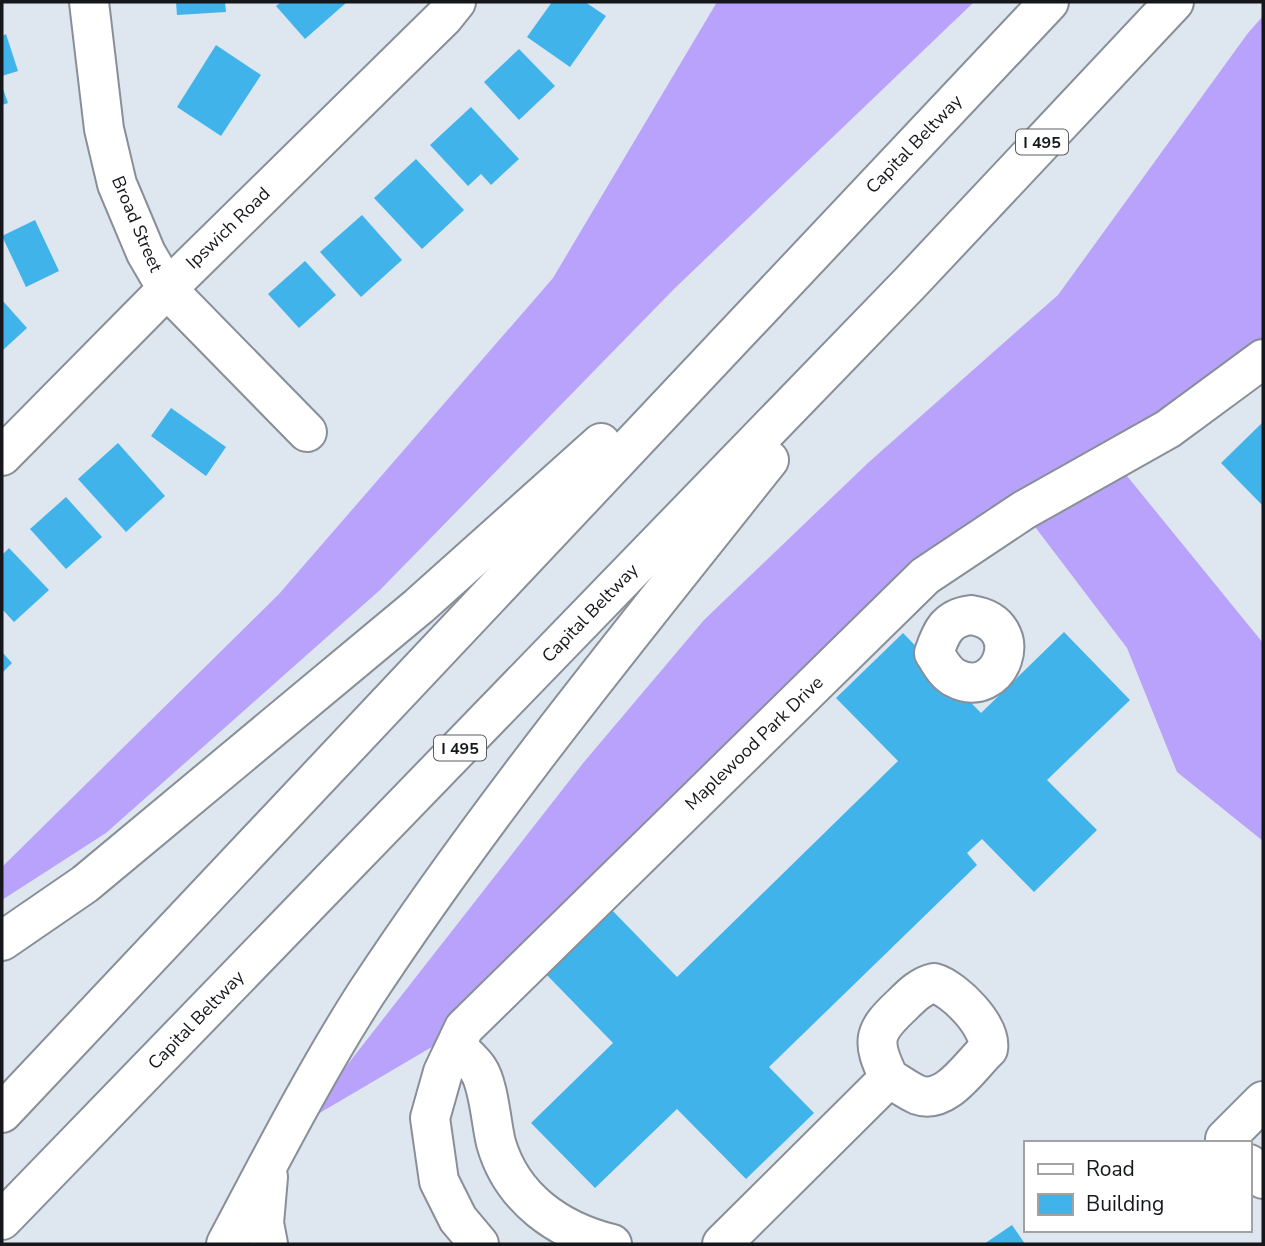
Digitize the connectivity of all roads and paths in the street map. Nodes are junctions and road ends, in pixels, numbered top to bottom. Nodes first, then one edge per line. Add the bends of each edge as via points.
1 (89, 2) edge
2 (456, 2) edge
3 (1049, 2) edge
4 (1174, 2) edge
5 (841, 220) junction
6 (910, 283) junction
7 (167, 289) junction
8 (1263, 359) edge
9 (307, 432) dead end
10 (2, 456) edge
11 (890, 610) junction
12 (933, 653) dead end
13 (2, 941) edge
14 (456, 1046) junction
15 (889, 1078) dead end
16 (1263, 1101) edge
17 (2, 1113) edge
18 (1226, 1141) edge
19 (270, 1161) junction
20 (1251, 1166) edge
21 (1263, 1179) edge
22 (6, 1217) edge
23 (226, 1244) edge
24 (268, 1244) edge
25 (479, 1244) edge
26 (612, 1244) edge
27 (722, 1244) edge

1 - 7 main road, Broad Street via 104,129 117,184
2 - 7 main road, Ipswich Road
3 - 5 main road, Capital Beltway
4 - 6 main road, Capital Beltway / I 495
5 - 13 main road via 419,606 85,884
5 - 17 main road, Capital Beltway
6 - 19 main road via 514,781 364,998
6 - 22 main road, Capital Beltway / I 495
7 - 9 main road, Broad Street
7 - 10 main road, Ipswich Road
8 - 11 main road, Maplewood Park Drive via 1168,429 1024,510 925,576
11 - 12 main road
11 - 14 main road, Maplewood Park Drive via 464,1028
14 - 25 main road, Maplewood Park Drive via 430,1118 439,1181 458,1219
14 - 26 main road via 480,1070 497,1146 519,1189 552,1221 579,1236
15 - 27 main road
16 - 18 main road
19 - 23 main road
19 - 24 main road via 264,1223
20 - 21 main road

